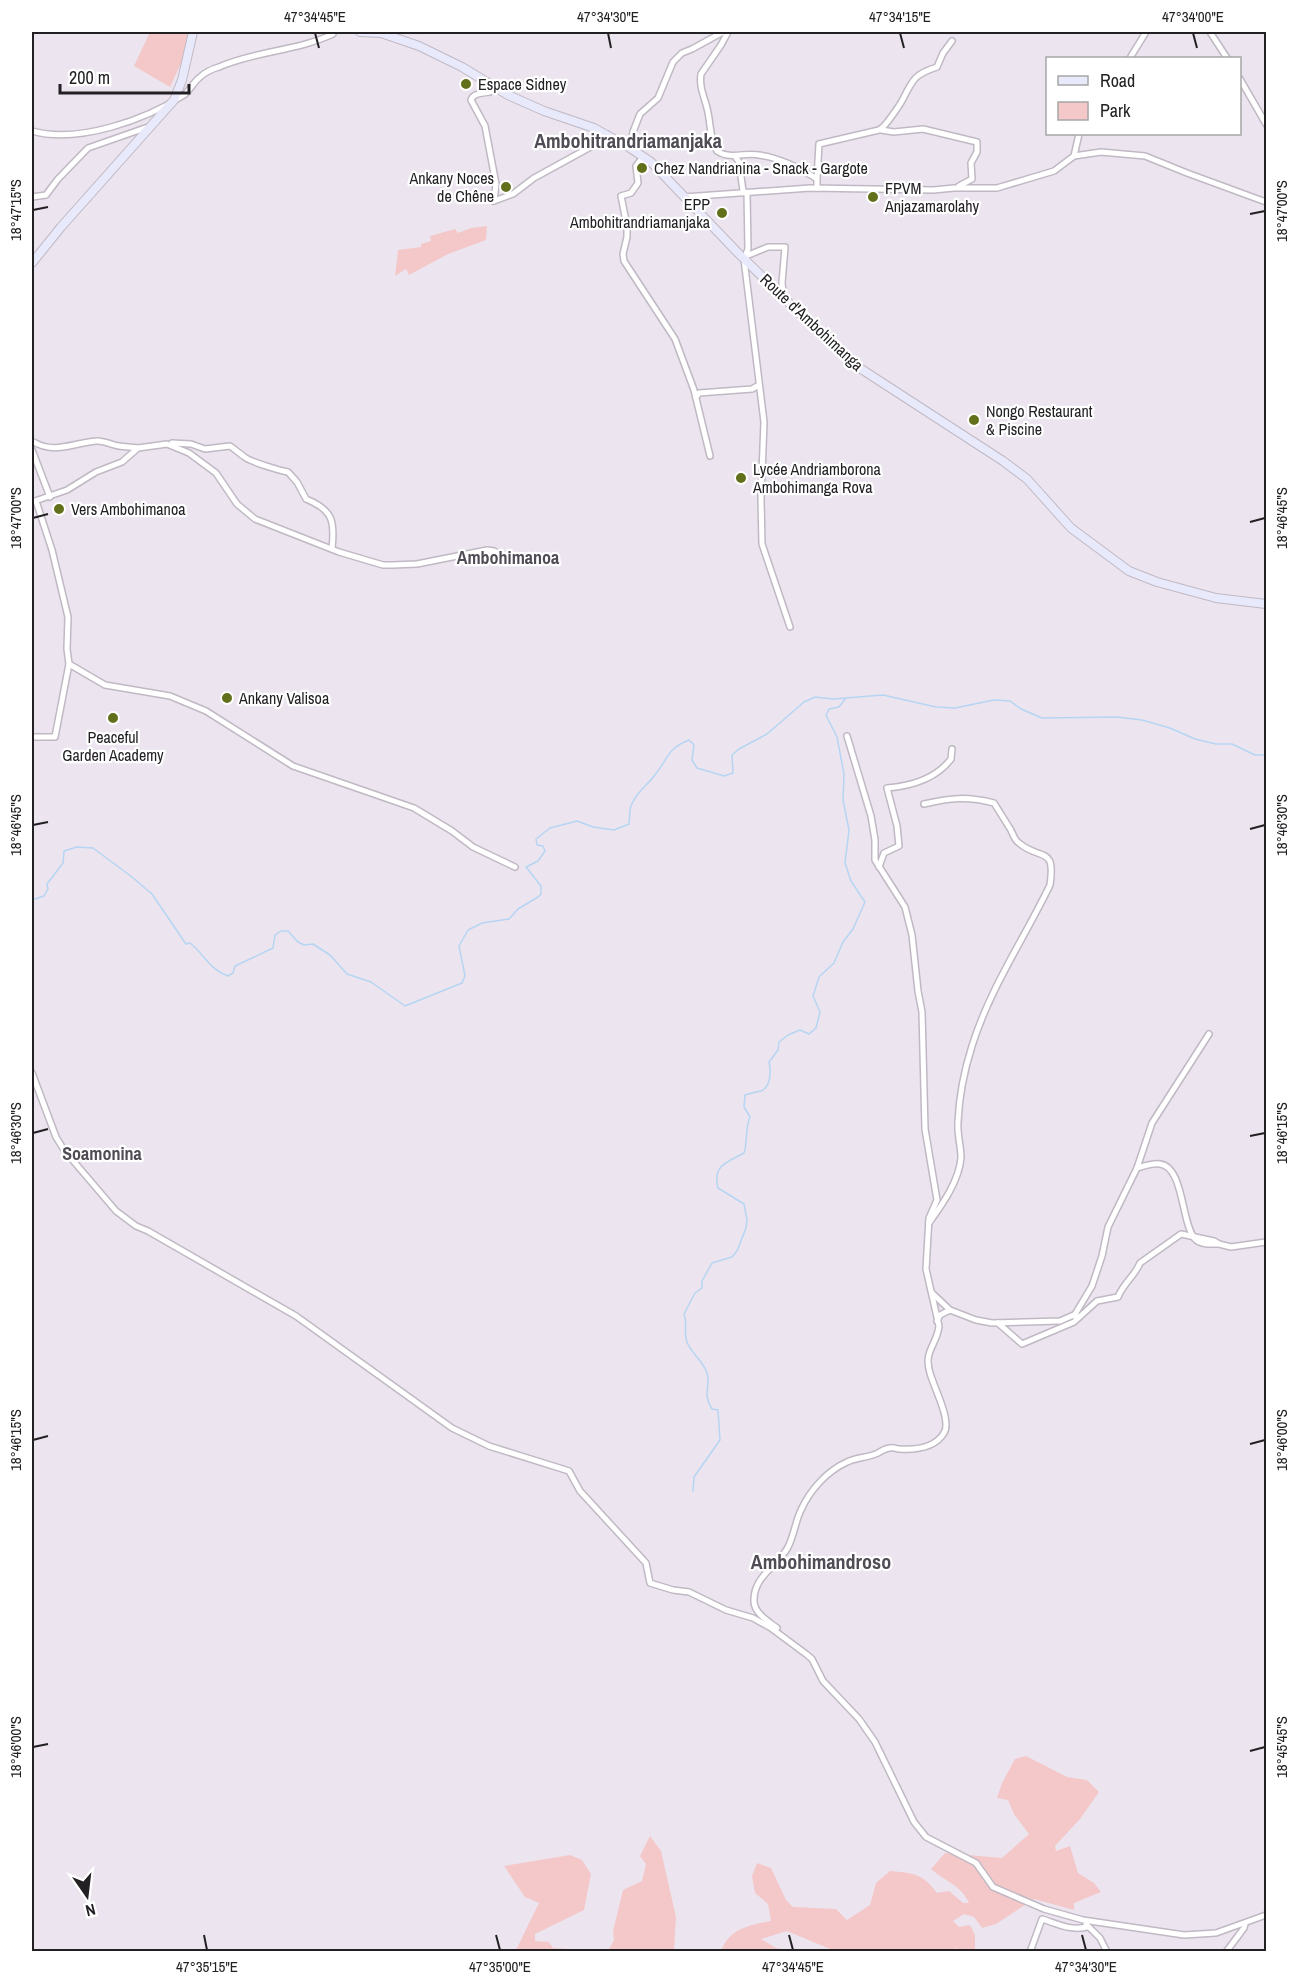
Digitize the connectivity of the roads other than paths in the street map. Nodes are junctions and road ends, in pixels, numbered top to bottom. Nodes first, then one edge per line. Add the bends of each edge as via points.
1 (193, 32) edge
2 (333, 32) edge
3 (360, 32) edge
4 (723, 32) edge
5 (728, 32) edge
6 (1146, 32) edge
7 (1210, 32) edge
8 (952, 41) dead end
9 (1131, 57) edge
10 (1226, 57) edge
11 (1241, 81) edge
12 (495, 86) junction
13 (174, 100) junction
14 (1266, 124) edge
15 (150, 127) junction
16 (32, 130) edge
17 (879, 130) junction
18 (607, 134) junction
19 (1079, 135) edge
20 (630, 148) junction
21 (735, 156) junction
22 (1074, 156) junction
23 (643, 157) junction
24 (817, 179) junction
25 (817, 188) junction
26 (954, 188) junction
27 (747, 193) junction
28 (32, 197) edge
29 (684, 197) junction
30 (1266, 202) edge
31 (745, 257) junction
32 (32, 263) edge
33 (783, 291) dead end
34 (759, 385) junction
35 (696, 397) junction
36 (32, 441) edge
37 (172, 443) dead end
38 (138, 448) junction
39 (32, 450) edge
40 (710, 456) dead end
41 (50, 497) junction
42 (34, 501) edge
43 (332, 549) junction
44 (503, 556) dead end
45 (1266, 604) edge
46 (790, 627) dead end
47 (69, 664) junction
48 (848, 736) dead end
49 (32, 737) edge
50 (952, 749) dead end
51 (924, 804) dead end
52 (515, 867) dead end
53 (879, 867) junction
54 (1209, 1034) dead end
55 (32, 1073) edge
56 (1137, 1168) junction
57 (928, 1225) junction
58 (1193, 1236) junction
59 (1266, 1242) edge
60 (932, 1293) junction
61 (950, 1310) junction
62 (1086, 1310) junction
63 (1074, 1316) junction
64 (937, 1322) junction
65 (998, 1323) junction
66 (780, 1635) junction
67 (1266, 1915) edge
68 (1083, 1920) junction
69 (1245, 1924) junction
70 (1087, 1927) junction
71 (1030, 1952) edge
72 (1107, 1952) edge
73 (1226, 1952) edge

1 - 13 street
2 - 13 street via 319,40 218,67 199,77
3 - 12 street, Route d'Ambohimanga via 381,33 419,46
4 - 20 street via 682,53 673,62 658,98 640,114
5 - 21 street via 701,74 700,86 714,146 720,153
6 - 9 street
7 - 10 street
8 - 17 street via 937,67 917,75
11 - 14 street
12 - 18 street, Route d'Ambohimanga via 535,108
12 - 18 street via 490,92 471,98 485,126 496,184 494,201 513,194
13 - 15 street
13 - 16 street via 97,131 67,135
15 - 28 street via 88,148 45,195
15 - 32 street
17 - 24 street via 819,144
17 - 26 street via 923,129 977,142 970,165 972,179
18 - 20 street, Route d'Ambohimanga
19 - 22 street
20 - 23 street, Route d'Ambohimanga
21 - 24 street via 748,153 771,158 792,164
21 - 27 street via 743,191
22 - 26 street via 1054,171 1011,185
22 - 30 street via 1101,152 1145,156
23 - 29 street, Route d'Ambohimanga
23 - 35 street via 636,166 638,183 631,193 621,196 627,226 622,254 675,339
24 - 25 street
25 - 26 street
25 - 27 street
27 - 29 street
27 - 31 street
29 - 31 street, Route d'Ambohimanga
31 - 33 street via 768,247 785,247
31 - 34 street
31 - 45 street, Route d'Ambohimanga via 855,365 1003,460 1027,479 1071,528 1129,571 1216,598
34 - 35 street via 699,393
34 - 46 street via 764,422 762,544
35 - 40 street
36 - 38 street via 48,448 96,441
37 - 43 street via 205,449 230,446 247,459 288,472 306,499 321,505 331,515
38 - 41 street via 122,462
38 - 43 street via 167,444 189,453 216,473 237,504 255,519
39 - 41 street
41 - 42 street
42 - 47 street via 52,550 68,617
43 - 44 street via 383,565 417,564 488,550
47 - 49 street via 56,736
47 - 52 street via 105,685 170,696 199,707 293,765 414,808 473,847
48 - 53 street via 871,816
50 - 53 street via 951,759 939,772 909,786 887,788 899,846 884,853
51 - 57 street via 950,797 994,803 1017,842 1047,857 1052,871 1050,885 992,994 973,1045 958,1119 961,1158 951,1190
53 - 57 street via 904,907 912,935 922,1012 925,1129 936,1200
54 - 56 street via 1152,1123
55 - 66 street via 59,1143 116,1211 296,1316 452,1428 489,1446 569,1471 580,1491 646,1563 650,1583 702,1597 753,1618
56 - 58 street via 1166,1166 1177,1182
56 - 63 street via 1108,1227 1092,1286
57 - 60 street via 926,1269
58 - 59 street via 1196,1241 1231,1247
58 - 62 street via 1177,1235 1140,1263 1118,1297 1097,1301
60 - 61 street
60 - 64 street
61 - 64 street via 940,1315
61 - 65 street
62 - 63 street
62 - 65 street via 1074,1322 1022,1344
63 - 65 street via 1060,1321
64 - 66 street via 938,1333 929,1350 929,1371 948,1423 943,1436 924,1448 892,1447 849,1461 819,1482 801,1510 787,1548 764,1574 754,1595 757,1612
66 - 68 street via 812,1659 823,1681 864,1725 914,1822 926,1837 976,1863 993,1887 1044,1910
67 - 69 street
68 - 69 street via 1184,1935 1216,1933
68 - 70 street
69 - 73 street
70 - 71 street via 1064,1928 1042,1919
70 - 72 street via 1100,1938

